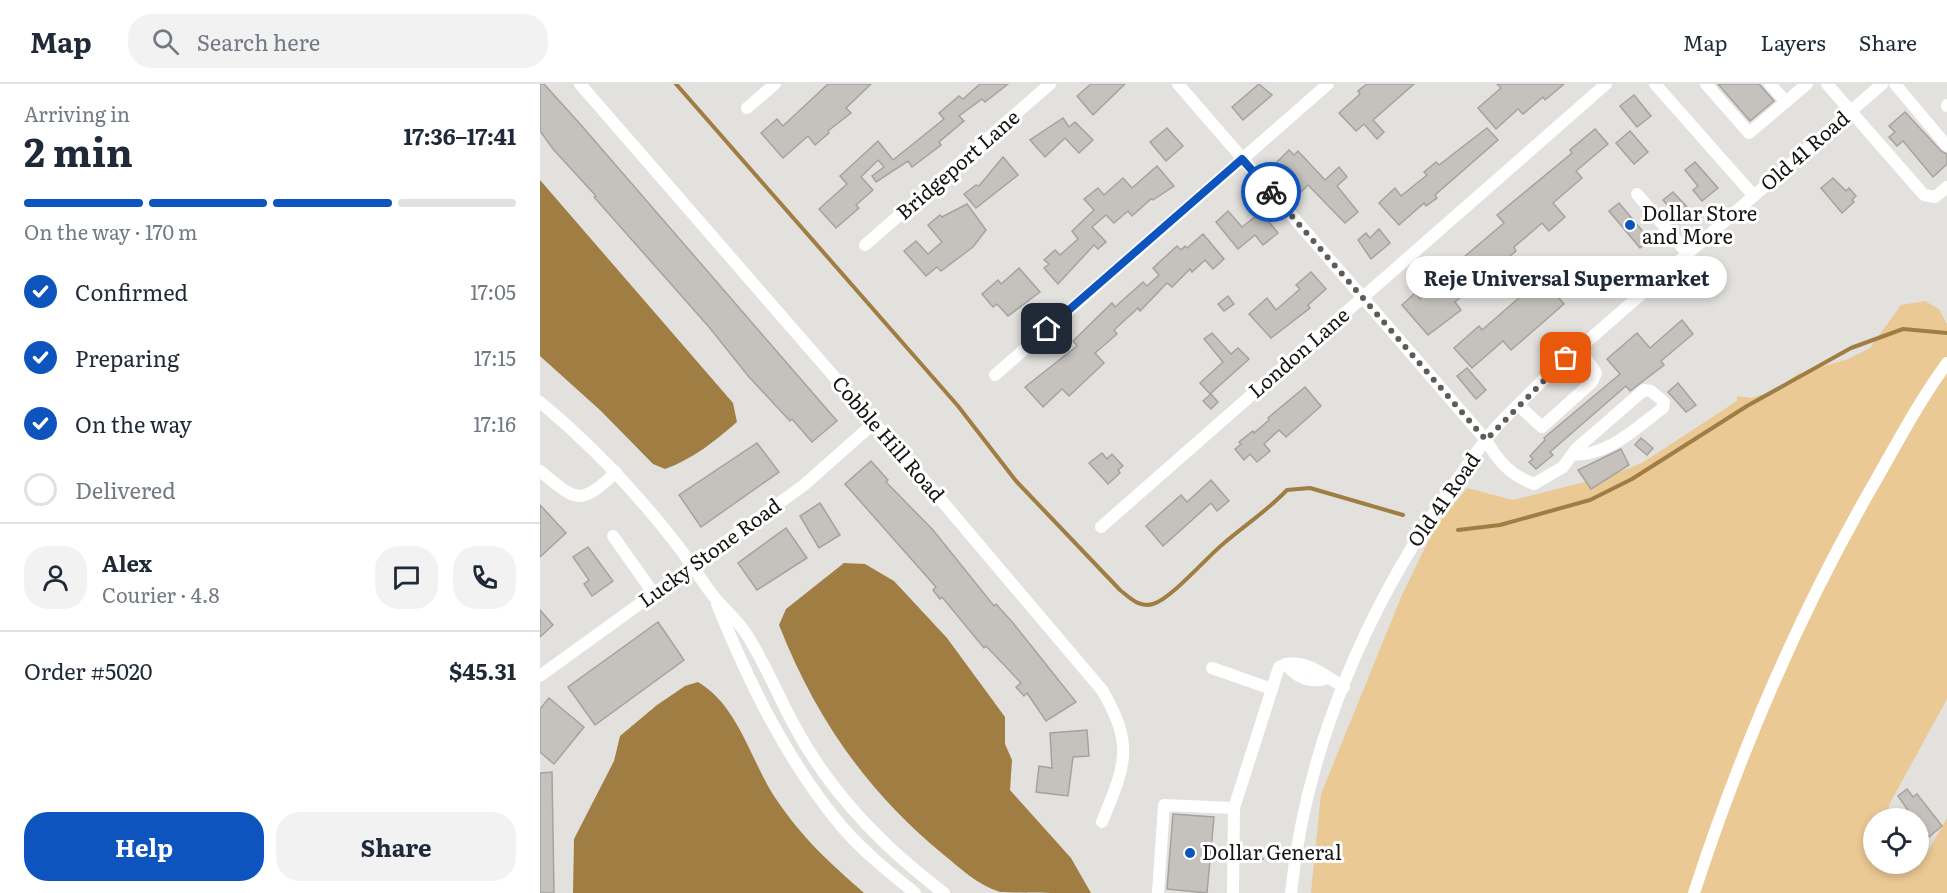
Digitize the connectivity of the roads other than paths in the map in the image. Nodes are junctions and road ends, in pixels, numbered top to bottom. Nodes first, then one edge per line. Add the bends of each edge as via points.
1 (580, 84) edge
2 (775, 84) edge
3 (1050, 84) edge
4 (1178, 84) edge
5 (1328, 84) edge
6 (1606, 84) edge
7 (1655, 84) edge
8 (1706, 84) edge
9 (1770, 84) edge
10 (1807, 84) edge
11 (1827, 84) edge
12 (1882, 84) edge
13 (1895, 84) edge
14 (1786, 102) junction
15 (747, 108) dead end
16 (1851, 111) junction
17 (1947, 146) edge
18 (1242, 159) junction
19 (1947, 187) edge
20 (1637, 194) dead end
21 (1754, 196) junction
22 (866, 245) dead end
23 (1687, 253) junction
24 (1363, 297) junction
25 (1578, 347) junction
26 (1947, 363) edge
27 (995, 375) dead end
28 (540, 402) edge
29 (1518, 405) junction
30 (874, 423) junction
31 (1486, 440) junction
32 (1572, 455) junction
33 (540, 471) edge
34 (616, 472) junction
35 (1101, 527) dead end
36 (613, 536) dead end
37 (694, 566) junction
38 (654, 594) junction
39 (714, 597) junction
40 (1212, 668) dead end
41 (540, 676) edge
42 (1344, 687) junction
43 (1272, 689) junction
44 (1234, 808) junction
45 (1102, 822) dead end
46 (915, 893) edge
47 (944, 893) edge
48 (1158, 893) edge
49 (1233, 893) edge
50 (1291, 893) edge
51 (1694, 893) edge

1 - 30 street, Cobble Hill Road
2 - 15 street
3 - 22 street, Bridgeport Lane
4 - 18 street
5 - 18 street
6 - 24 street, London Lane
7 - 21 street
8 - 14 street via 1749,133
9 - 14 street
10 - 14 street
11 - 16 street
12 - 16 street, Old 41 Road
13 - 17 street
16 - 19 street via 1924,195 1935,197
16 - 21 street, Old 41 Road
18 - 24 street
18 - 27 street
20 - 23 street
21 - 23 street, Old 41 Road
23 - 25 street, Old 41 Road
24 - 31 street
24 - 35 street, London Lane
25 - 29 street, Old 41 Road
25 - 29 street via 1596,373 1592,382 1542,427
26 - 51 street via 1848,528 1795,634 1755,724
28 - 34 street
29 - 31 street, Old 41 Road
30 - 37 street, Lucky Stone Road via 804,485
30 - 45 street, Cobble Hill Road via 1090,674 1111,704 1122,734 1124,765
31 - 32 street via 1500,463 1534,484 1563,467
31 - 42 street, Old 41 Road via 1392,578
32 - 32 street via 1644,390 1652,390 1664,402 1663,408 1603,451
33 - 34 street via 560,489 578,496 596,491
34 - 37 street
36 - 38 street
37 - 38 street, Lucky Stone Road
37 - 39 street
38 - 41 street, Lucky Stone Road
39 - 46 street via 735,649 794,761 844,830
39 - 47 street via 744,631 794,726 825,774 865,825
40 - 43 street
42 - 43 street via 1295,663 1279,667
42 - 50 street, Old 41 Road via 1306,807
43 - 44 street
44 - 48 street via 1164,805
44 - 49 street

